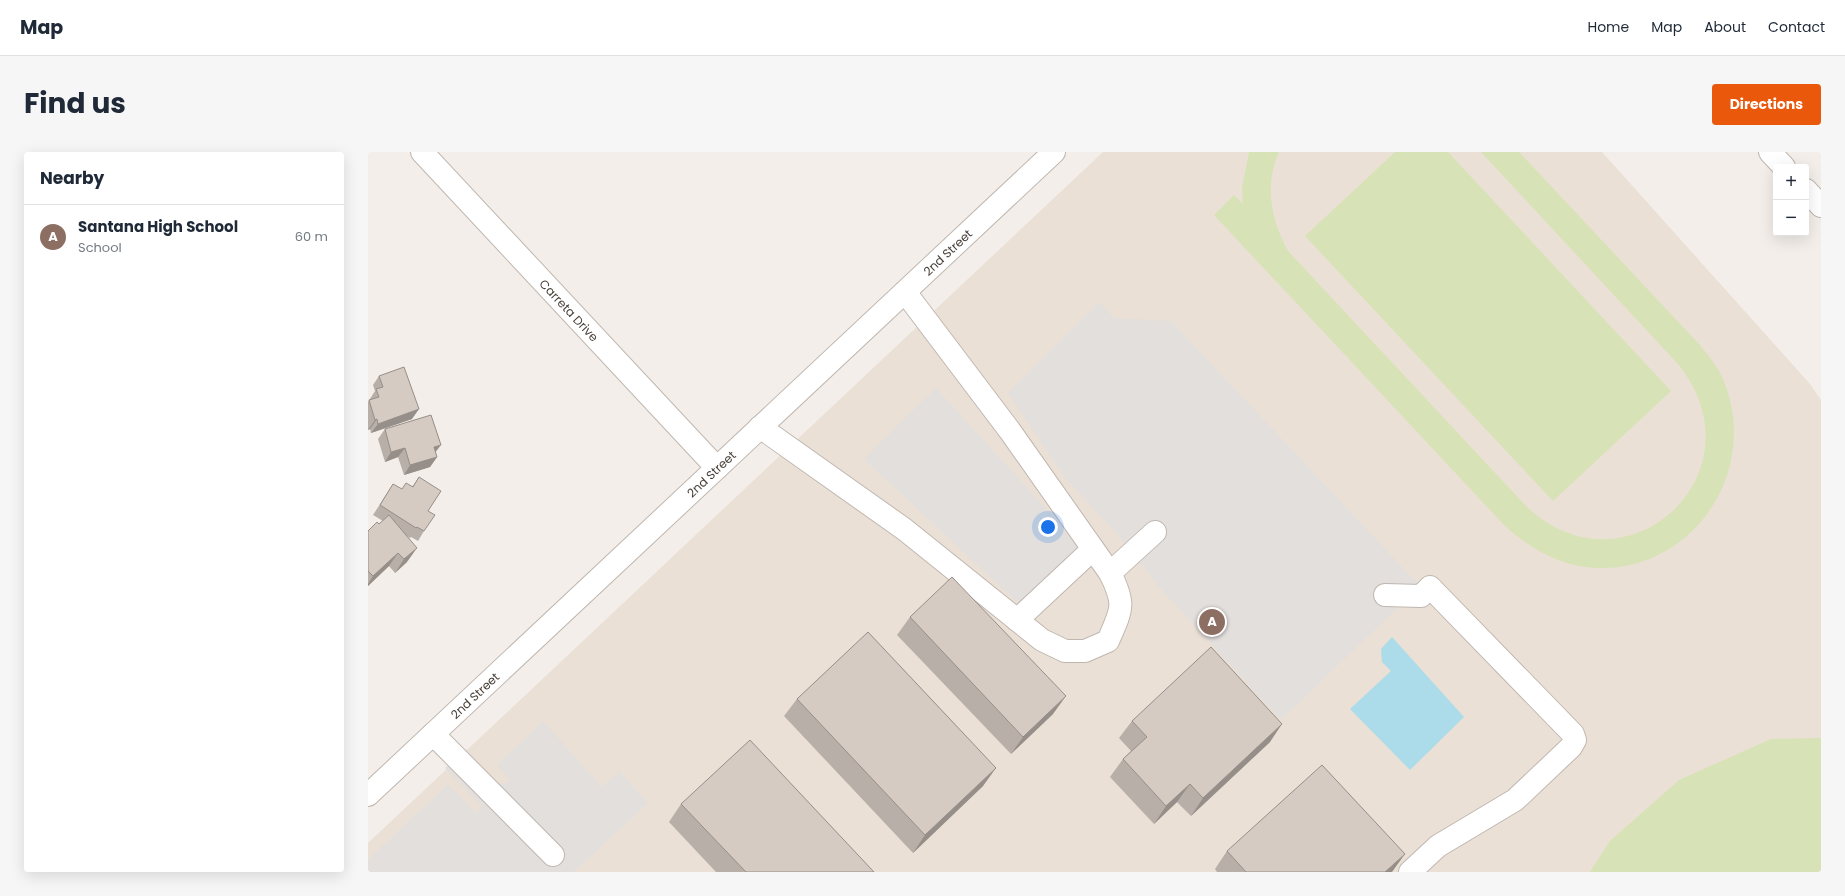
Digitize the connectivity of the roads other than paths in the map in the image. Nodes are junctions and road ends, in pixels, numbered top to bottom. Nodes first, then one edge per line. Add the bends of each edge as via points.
1 (422, 152) edge
2 (1054, 152) edge
3 (1770, 152) edge
4 (1781, 164) edge
5 (1809, 193) edge
6 (1821, 206) edge
7 (905, 292) junction
8 (760, 427) junction
9 (717, 468) junction
10 (1155, 532) dead end
11 (1093, 549) junction
12 (1110, 573) junction
13 (1385, 595) dead end
14 (1017, 620) junction
15 (433, 734) junction
16 (368, 795) edge
17 (553, 855) dead end
18 (1410, 872) edge

1 - 9 street, Carreta Drive
2 - 7 street, 2nd Street
3 - 4 street
5 - 6 street
7 - 8 street, 2nd Street
7 - 11 street via 1010,431
8 - 9 street, 2nd Street
8 - 14 street via 904,529
9 - 15 street, 2nd Street
10 - 12 street
11 - 12 street
11 - 14 street
12 - 14 street via 1120,592 1121,612 1108,640 1084,651 1065,651 1042,640
13 - 18 street via 1421,596 1430,587 1573,734 1575,740 1571,747 1516,800 1438,846
15 - 16 street, 2nd Street
15 - 17 street

